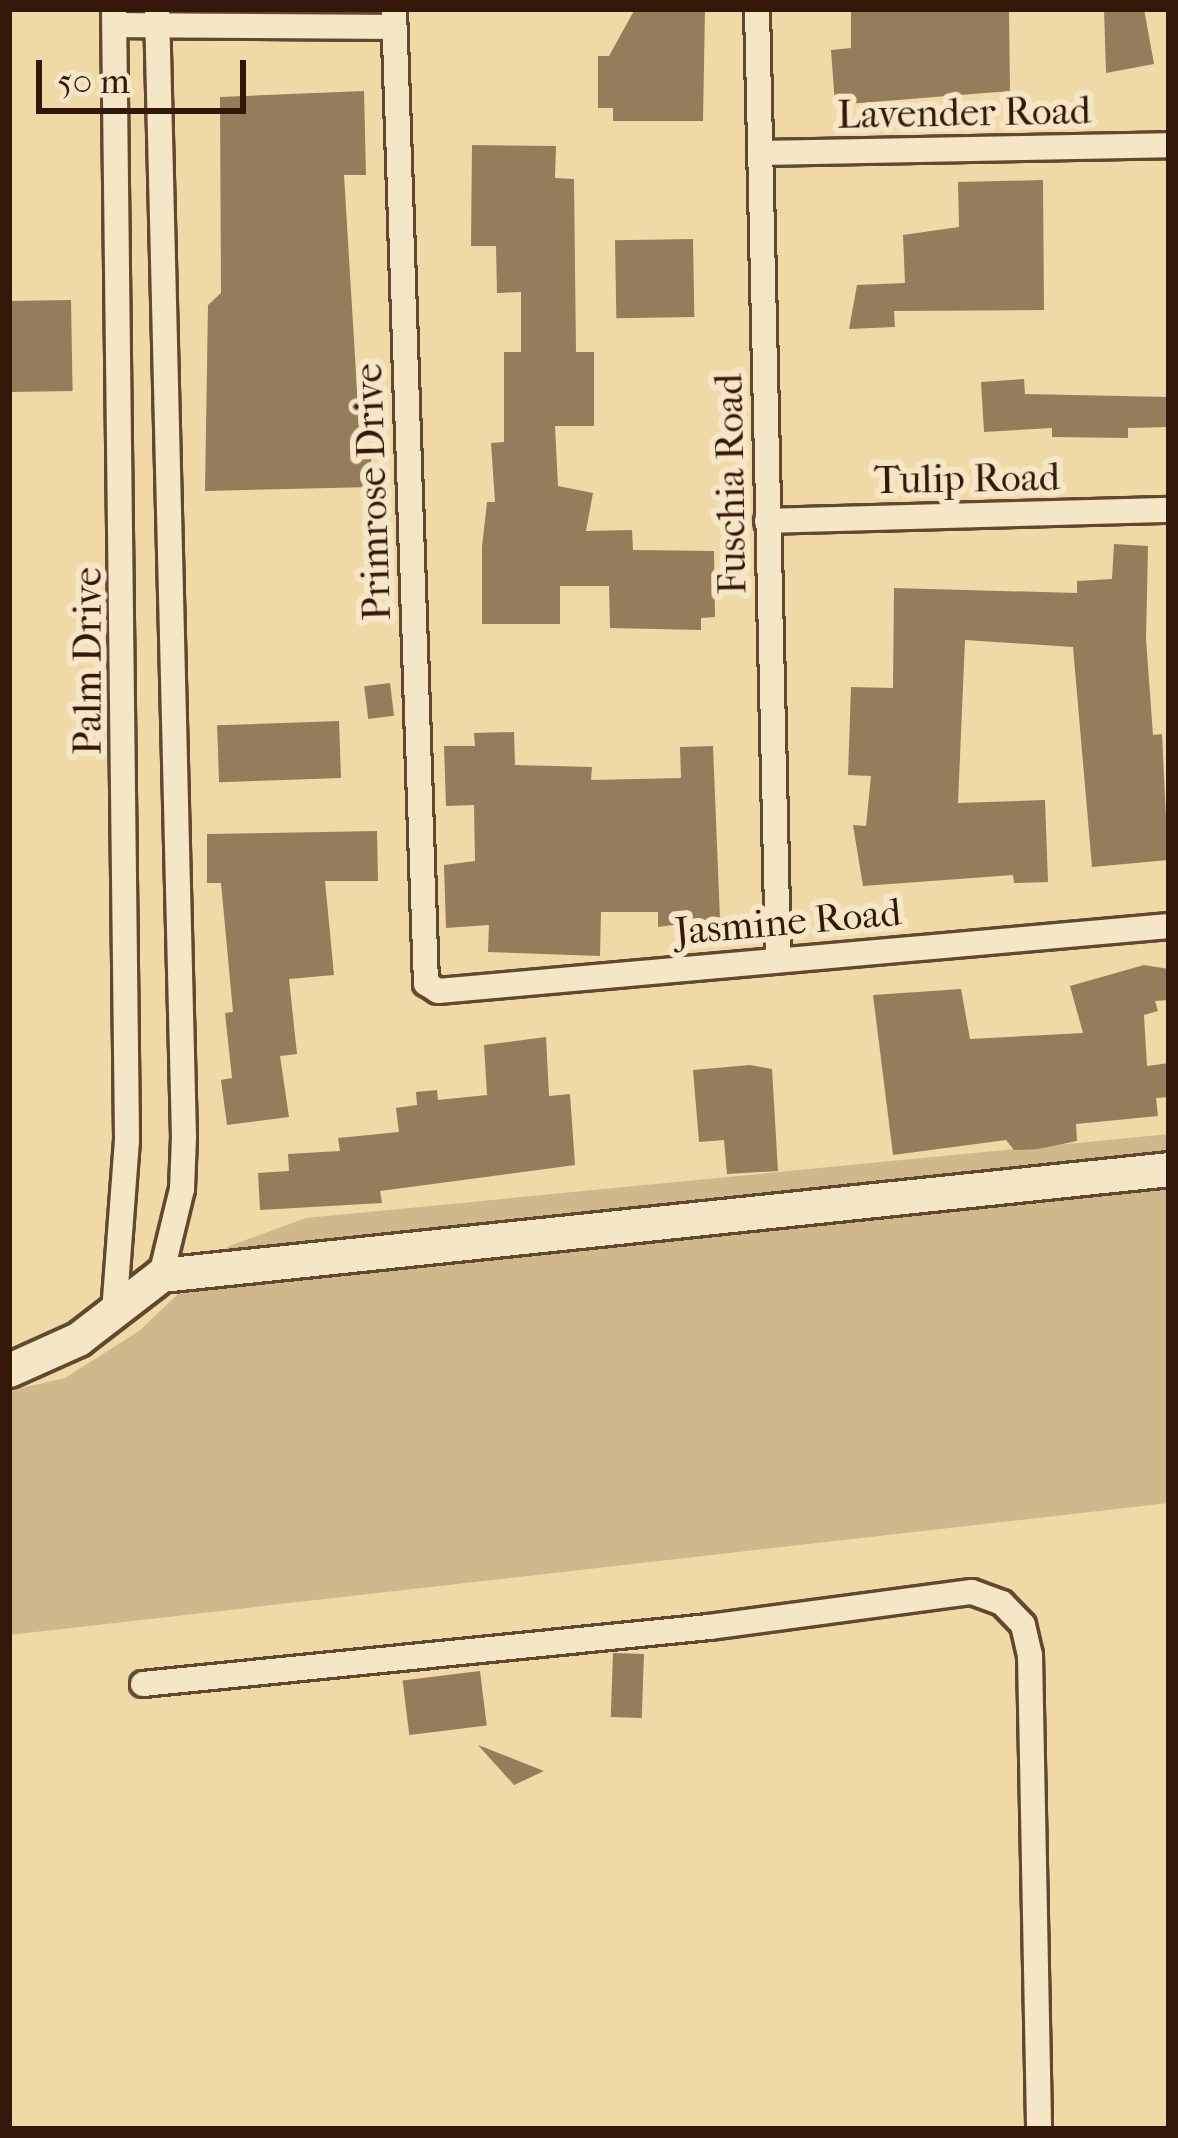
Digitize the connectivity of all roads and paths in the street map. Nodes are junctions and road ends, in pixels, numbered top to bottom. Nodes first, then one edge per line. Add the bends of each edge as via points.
1 (757, 9) edge
2 (114, 17) edge
3 (157, 17) edge
4 (394, 18) edge
5 (1169, 145) edge
6 (760, 153) junction
7 (1169, 510) edge
8 (767, 520) junction
9 (1169, 926) edge
10 (778, 958) junction
11 (425, 972) joint
12 (1169, 1169) edge
13 (160, 1276) junction
14 (115, 1313) junction
15 (9, 1370) edge
16 (143, 1684) dead end
17 (1040, 2129) edge

1 - 6 street, Fuschia Road
2 - 3 street
2 - 14 street, Palm Drive via 127,1093
3 - 4 street
3 - 13 street via 184,1137 182,1189
4 - 11 street, Primrose Drive
5 - 6 street, Lavender Road
6 - 8 street, Fuschia Road
7 - 8 street, Tulip Road
8 - 10 street, Fuschia Road
9 - 10 street, Jasmine Road
10 - 11 street, Jasmine Road via 438,991
12 - 13 street
13 - 14 street
14 - 15 street
16 - 17 street via 972,1592 1002,1603 1023,1625 1030,1655

